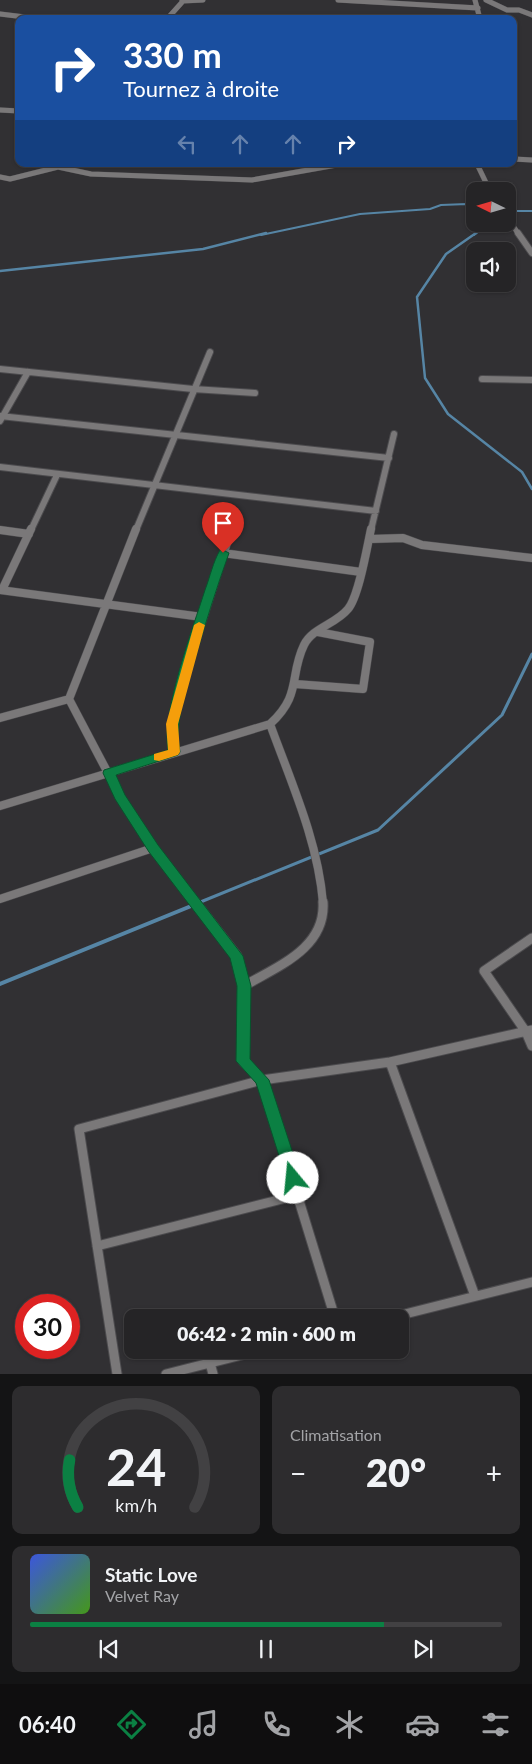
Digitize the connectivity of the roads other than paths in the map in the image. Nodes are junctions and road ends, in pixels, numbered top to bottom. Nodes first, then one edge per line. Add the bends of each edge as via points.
1 (203, 0) edge
2 (338, 0) edge
3 (475, 0) edge
4 (486, 0) edge
5 (183, 1) edge
6 (478, 8) junction
7 (0, 14) edge
8 (171, 15) edge
9 (479, 15) edge
10 (532, 15) edge
11 (15, 16) edge
12 (0, 110) edge
13 (15, 111) edge
14 (517, 159) edge
15 (532, 160) edge
16 (58, 167) edge
17 (58, 167) edge
18 (328, 167) edge
19 (478, 167) edge
20 (0, 177) edge
21 (485, 182) edge
22 (516, 230) edge
23 (532, 253) edge
24 (210, 352) dead end
25 (0, 368) edge
26 (28, 372) junction
27 (482, 379) dead end
28 (532, 380) edge
29 (193, 390) junction
30 (255, 393) dead end
31 (1, 418) edge
32 (394, 434) dead end
33 (174, 436) junction
34 (389, 458) junction
35 (0, 467) edge
36 (57, 475) junction
37 (153, 486) junction
38 (376, 511) junction
39 (0, 530) edge
40 (29, 534) junction
41 (370, 539) junction
42 (226, 544) dead end
43 (223, 553) junction
44 (532, 558) edge
45 (361, 572) junction
46 (1, 590) edge
47 (106, 604) junction
48 (202, 617) junction
49 (318, 632) junction
50 (295, 684) junction
51 (69, 699) junction
52 (0, 718) edge
53 (270, 724) junction
54 (174, 752) junction
55 (108, 773) junction
56 (0, 806) edge
57 (153, 848) junction
58 (0, 899) edge
59 (532, 938) edge
60 (244, 986) junction
61 (529, 1031) edge
62 (532, 1046) edge
63 (390, 1062) junction
64 (262, 1080) junction
65 (298, 1195) junction
66 (97, 1246) junction
67 (532, 1282) edge
68 (475, 1296) junction
69 (332, 1309) edge
70 (409, 1313) edge
71 (236, 1359) edge
72 (212, 1368) edge
73 (117, 1374) edge
74 (166, 1374) edge

1 - 5 street
2 - 6 street
3 - 6 street
4 - 10 street via 507,10
5 - 8 street
6 - 9 street
7 - 11 street
12 - 13 street
14 - 15 street
16 - 20 street via 10,179
17 - 18 street via 91,174 252,180
19 - 21 street
22 - 23 street
24 - 29 street
25 - 26 street
26 - 29 street
26 - 31 street
27 - 28 street
29 - 30 street
29 - 33 street
31 - 33 street
32 - 34 street
33 - 34 street
33 - 37 street
34 - 38 street
35 - 36 street
36 - 37 street
36 - 40 street
37 - 38 street
37 - 47 street
38 - 41 street
39 - 40 street
40 - 46 street
41 - 44 street via 396,536 422,545
41 - 45 street
42 - 43 street
43 - 45 street
43 - 48 street
45 - 49 street via 353,603 346,614
46 - 47 street
47 - 48 street
47 - 51 street
48 - 54 street via 172,724
49 - 50 street via 308,638 302,649
49 - 50 street via 370,642 363,689
50 - 53 street via 280,715
51 - 52 street
51 - 55 street
53 - 54 street
53 - 60 street via 306,829 321,884 324,912 320,929 310,944
54 - 55 street
55 - 56 street
55 - 57 street
57 - 58 street
57 - 60 street via 236,956
59 - 61 street via 484,971
60 - 64 street via 243,1061
61 - 62 street
61 - 63 street
63 - 64 street
63 - 68 street
64 - 65 street
64 - 66 street via 79,1129
65 - 66 street
65 - 69 street
66 - 73 street
67 - 68 street
68 - 70 street
71 - 72 street
72 - 74 street

